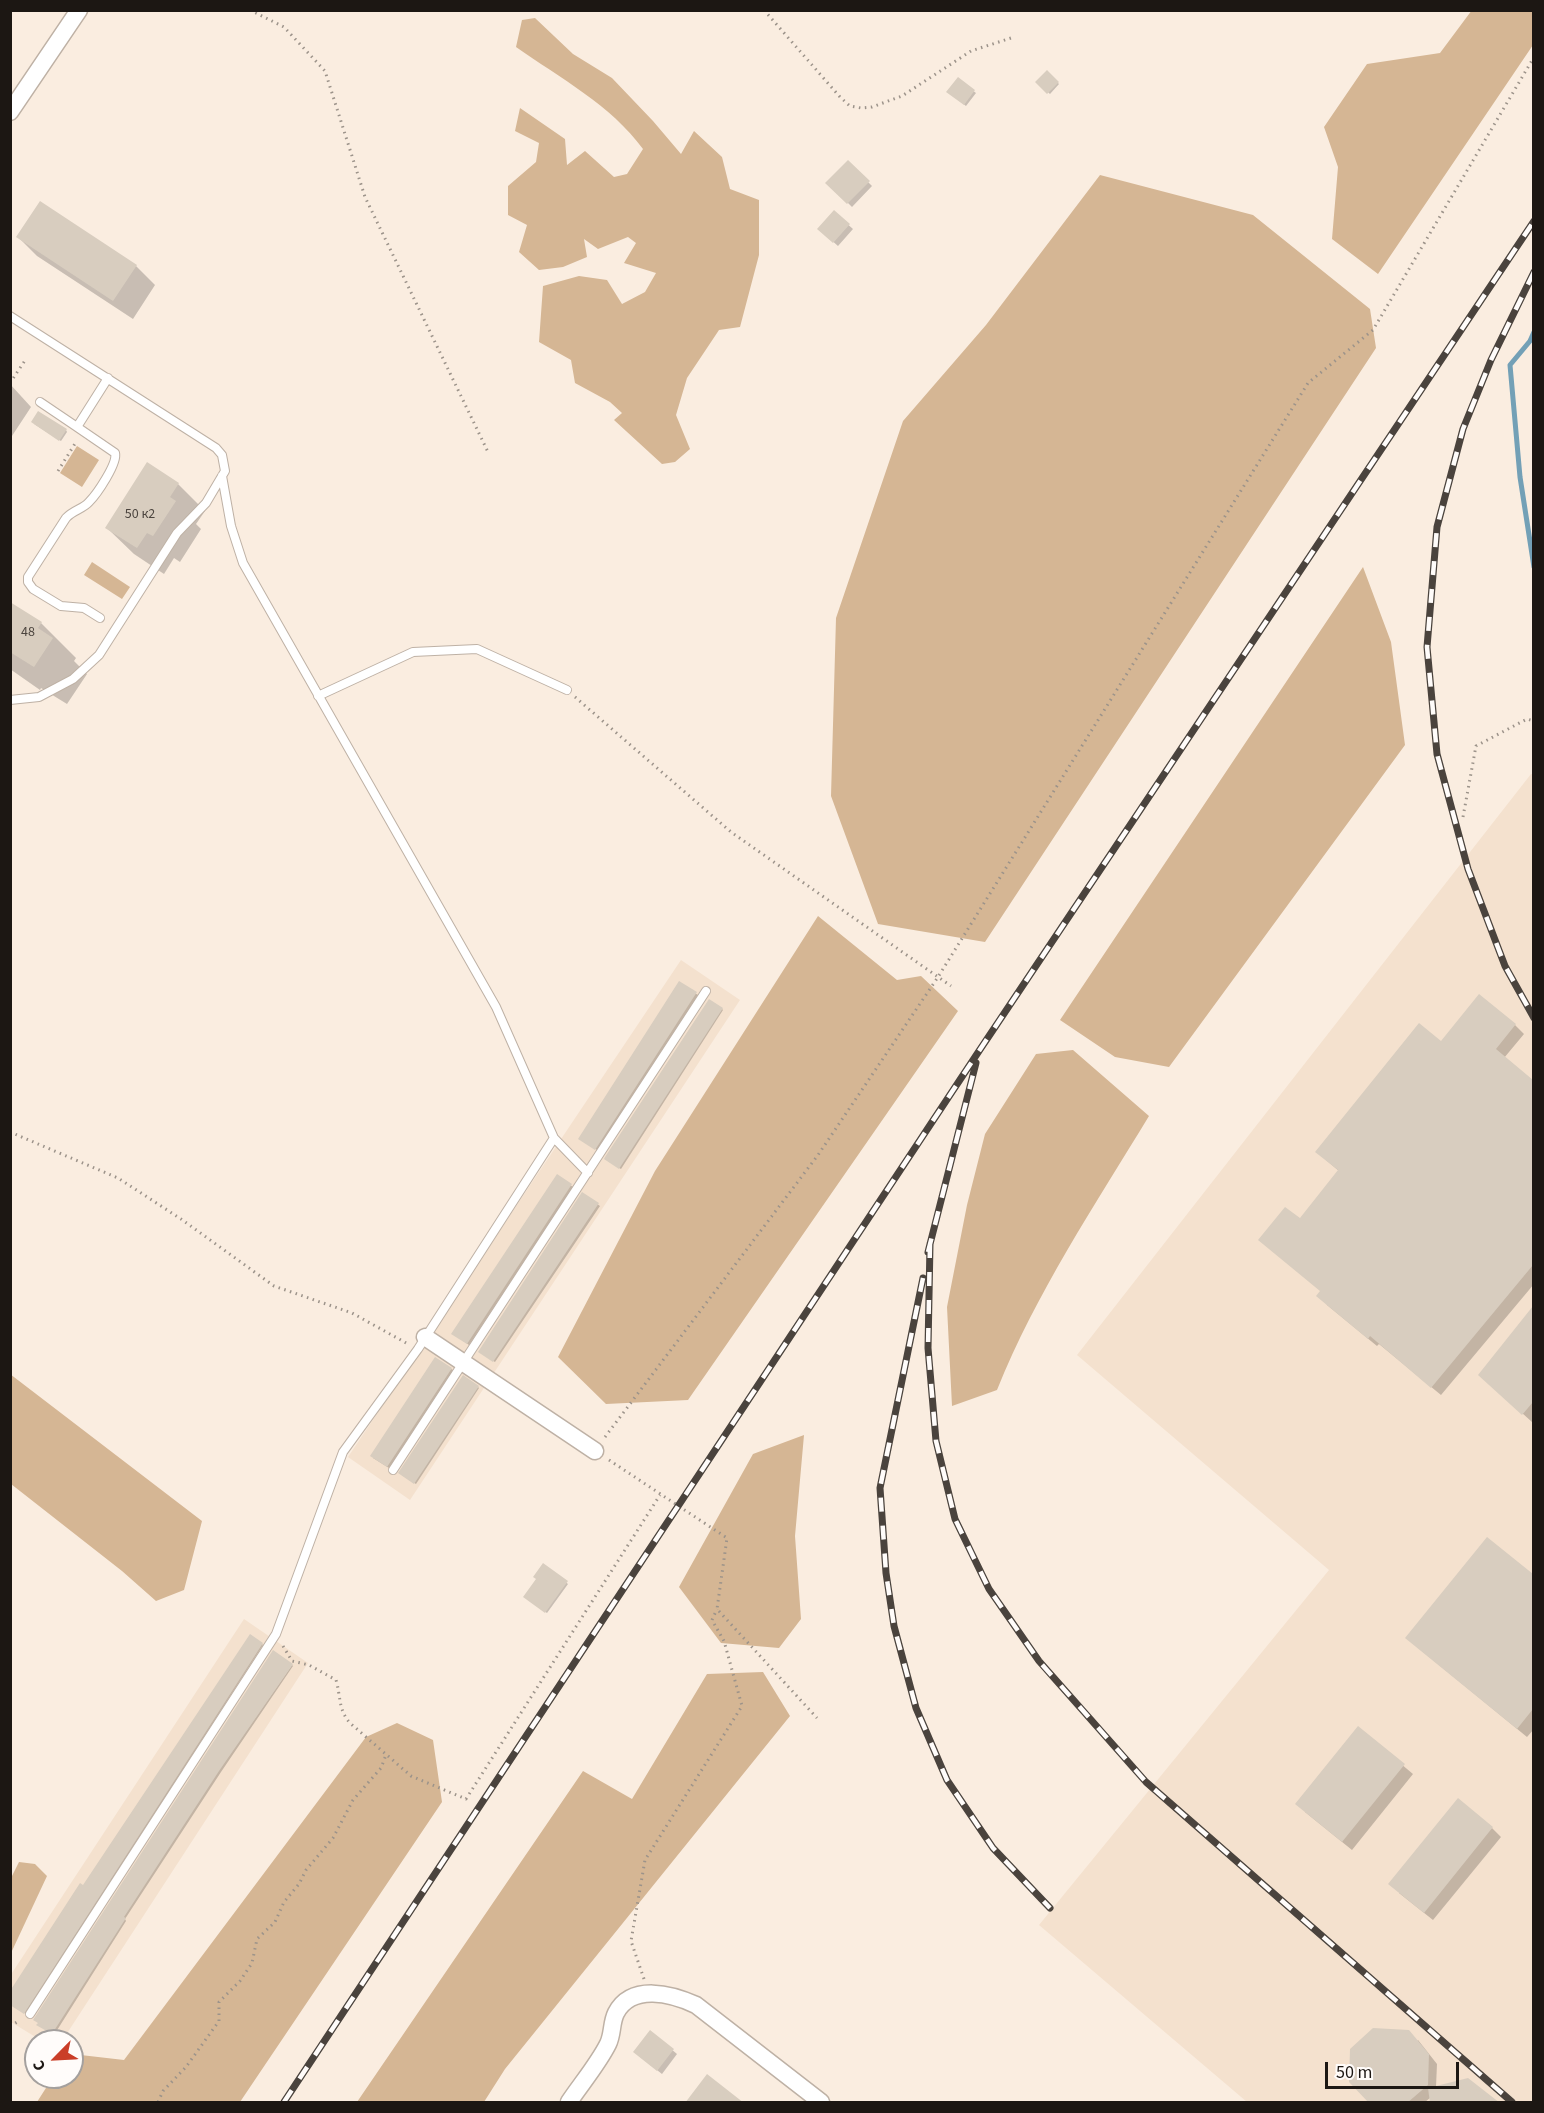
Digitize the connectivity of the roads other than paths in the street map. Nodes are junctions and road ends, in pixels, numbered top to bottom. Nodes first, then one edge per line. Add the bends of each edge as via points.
1 (79, 10) edge
2 (10, 112) edge
3 (10, 316) edge
4 (108, 378) junction
5 (40, 402) dead end
6 (80, 429) junction
7 (222, 476) junction
8 (100, 618) dead end
9 (567, 690) road end
10 (318, 696) junction
11 (10, 700) edge
12 (706, 991) dead end
13 (554, 1138) junction
14 (588, 1173) junction
15 (421, 1343) junction
16 (464, 1363) junction
17 (595, 1451) road end
18 (393, 1470) dead end
19 (30, 2014) dead end
20 (569, 2103) edge
21 (821, 2103) edge

1 - 2 street
3 - 4 lane
4 - 6 lane
4 - 7 lane via 216,448 225,464
5 - 6 lane
6 - 8 lane via 115,453 115,463 89,503 66,518 28,582 61,606 84,608
7 - 10 lane via 243,563
7 - 11 lane via 206,502 177,533 99,655 73,679 39,697
9 - 10 lane via 477,649 413,652
10 - 13 lane via 496,1007
12 - 14 lane
13 - 14 lane
13 - 15 lane
14 - 16 lane
15 - 16 street
15 - 19 lane via 343,1452 276,1634
16 - 17 street
16 - 18 lane
20 - 21 street via 608,2043 617,2010 649,1992 696,2005

